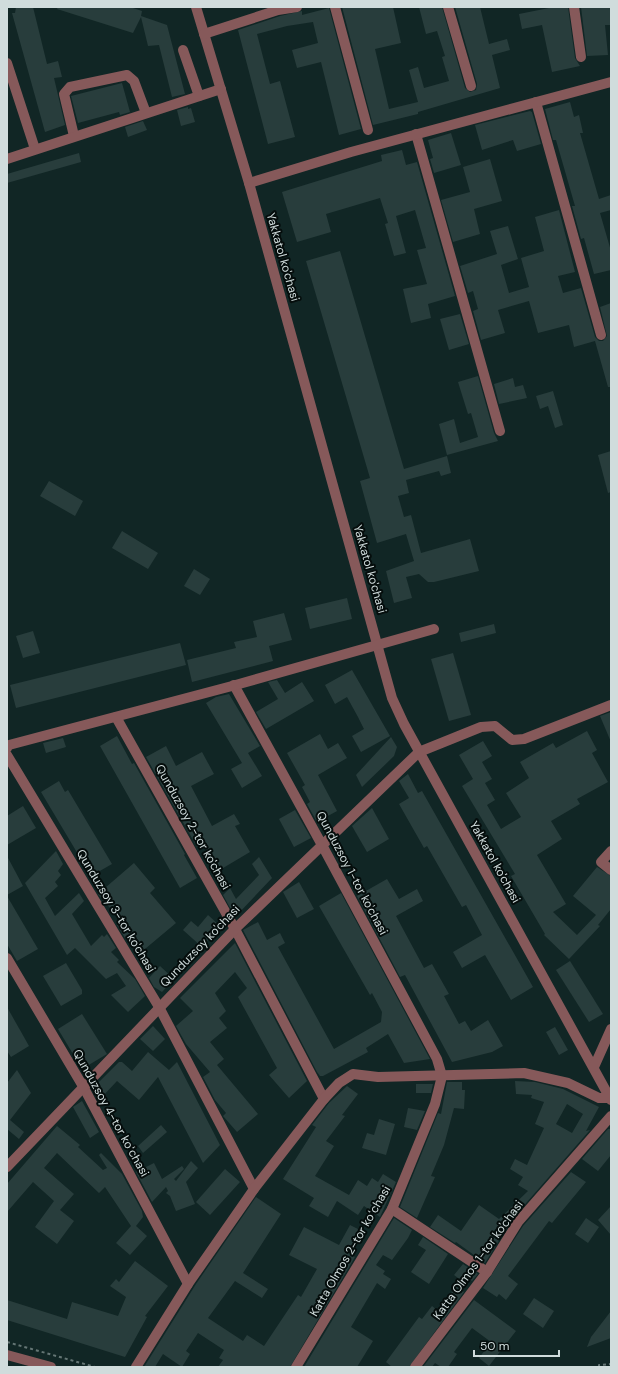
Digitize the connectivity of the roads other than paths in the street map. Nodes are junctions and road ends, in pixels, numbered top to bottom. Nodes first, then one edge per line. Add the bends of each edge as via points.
1 (196, 7) edge
2 (297, 7) edge
3 (335, 7) edge
4 (448, 7) edge
5 (574, 7) edge
6 (204, 34) junction
7 (183, 50) dead end
8 (581, 57) dead end
9 (7, 63) edge
10 (611, 82) edge
11 (471, 86) dead end
12 (221, 89) junction
13 (199, 96) junction
14 (536, 102) junction
15 (146, 113) junction
16 (368, 130) dead end
17 (416, 134) junction
18 (74, 136) junction
19 (35, 149) junction
20 (7, 159) edge
21 (249, 183) junction
22 (601, 335) dead end
23 (500, 431) dead end
24 (434, 629) dead end
25 (377, 645) junction
26 (234, 685) junction
27 (611, 705) edge
28 (116, 717) junction
29 (7, 748) edge
30 (419, 752) junction
31 (7, 755) edge
32 (322, 845) junction
33 (611, 851) edge
34 (611, 870) edge
35 (235, 929) junction
36 (7, 958) edge
37 (159, 1007) junction
38 (611, 1029) edge
39 (594, 1067) junction
40 (442, 1076) junction
41 (84, 1088) junction
42 (324, 1099) junction
43 (610, 1099) edge
44 (611, 1116) edge
45 (7, 1167) edge
46 (254, 1189) junction
47 (392, 1209) junction
48 (487, 1272) junction
49 (188, 1284) junction
50 (7, 1355) edge
51 (51, 1367) edge
52 (136, 1367) edge
53 (296, 1367) edge
54 (415, 1367) edge

1 - 6 street, Yakkatol ko'chasi
2 - 6 street via 278,10
3 - 16 street
4 - 11 street
5 - 8 street
6 - 12 street, Yakkatol ko'chasi
7 - 13 street
9 - 19 street
10 - 14 street
12 - 13 street
12 - 21 street, Yakkatol ko'chasi
13 - 15 street
14 - 17 street
14 - 22 street
15 - 18 street
15 - 18 street via 134,81 127,75 70,87 64,94
17 - 21 street
17 - 23 street
18 - 19 street
19 - 20 street
21 - 25 street, Yakkatol ko'chasi
24 - 25 street
25 - 26 street
25 - 30 street, Yakkatol ko'chasi via 398,710
26 - 28 street
26 - 32 street, Qunduzsoy 1-tor ko'chasi
27 - 30 street via 524,740 512,740 495,726 481,727
28 - 29 street via 9,745
28 - 35 street, Qunduzsoy 2-tor ko'chasi
30 - 32 street, Qunduzsoy ko'chasi
30 - 39 street, Yakkatol ko'chasi
31 - 37 street, Qunduzsoy 3-tor ko'chasi
32 - 35 street, Qunduzsoy ko'chasi
32 - 40 street, Qunduzsoy 1-tor ko'chasi via 437,1059
33 - 34 street via 601,862
35 - 37 street, Qunduzsoy ko'chasi
35 - 42 street, Qunduzsoy 2-tor ko'chasi
36 - 41 street, Qunduzsoy 4-tor koʻchasi
37 - 41 street, Qunduzsoy ko'chasi
37 - 46 street, Qunduzsoy 3-tor ko'chasi
38 - 39 street
39 - 43 street, Yakkatol ko'chasi
40 - 42 street via 378,1077 353,1074 338,1083
40 - 43 street via 524,1073 568,1083 599,1098
40 - 47 street, Katta Olmos 2-tor koʻchasi via 435,1104
41 - 45 street, Qunduzsoy ko'chasi
41 - 49 street, Qunduzsoy 4-tor koʻchasi
42 - 46 street
44 - 48 street, Katta Olmos 1-tor ko'chasi via 518,1222
46 - 49 street
47 - 48 street
47 - 53 street, Katta Olmos 2-tor koʻchasi
48 - 54 street, Katta Olmos 1-tor ko'chasi
49 - 52 street
50 - 51 street

